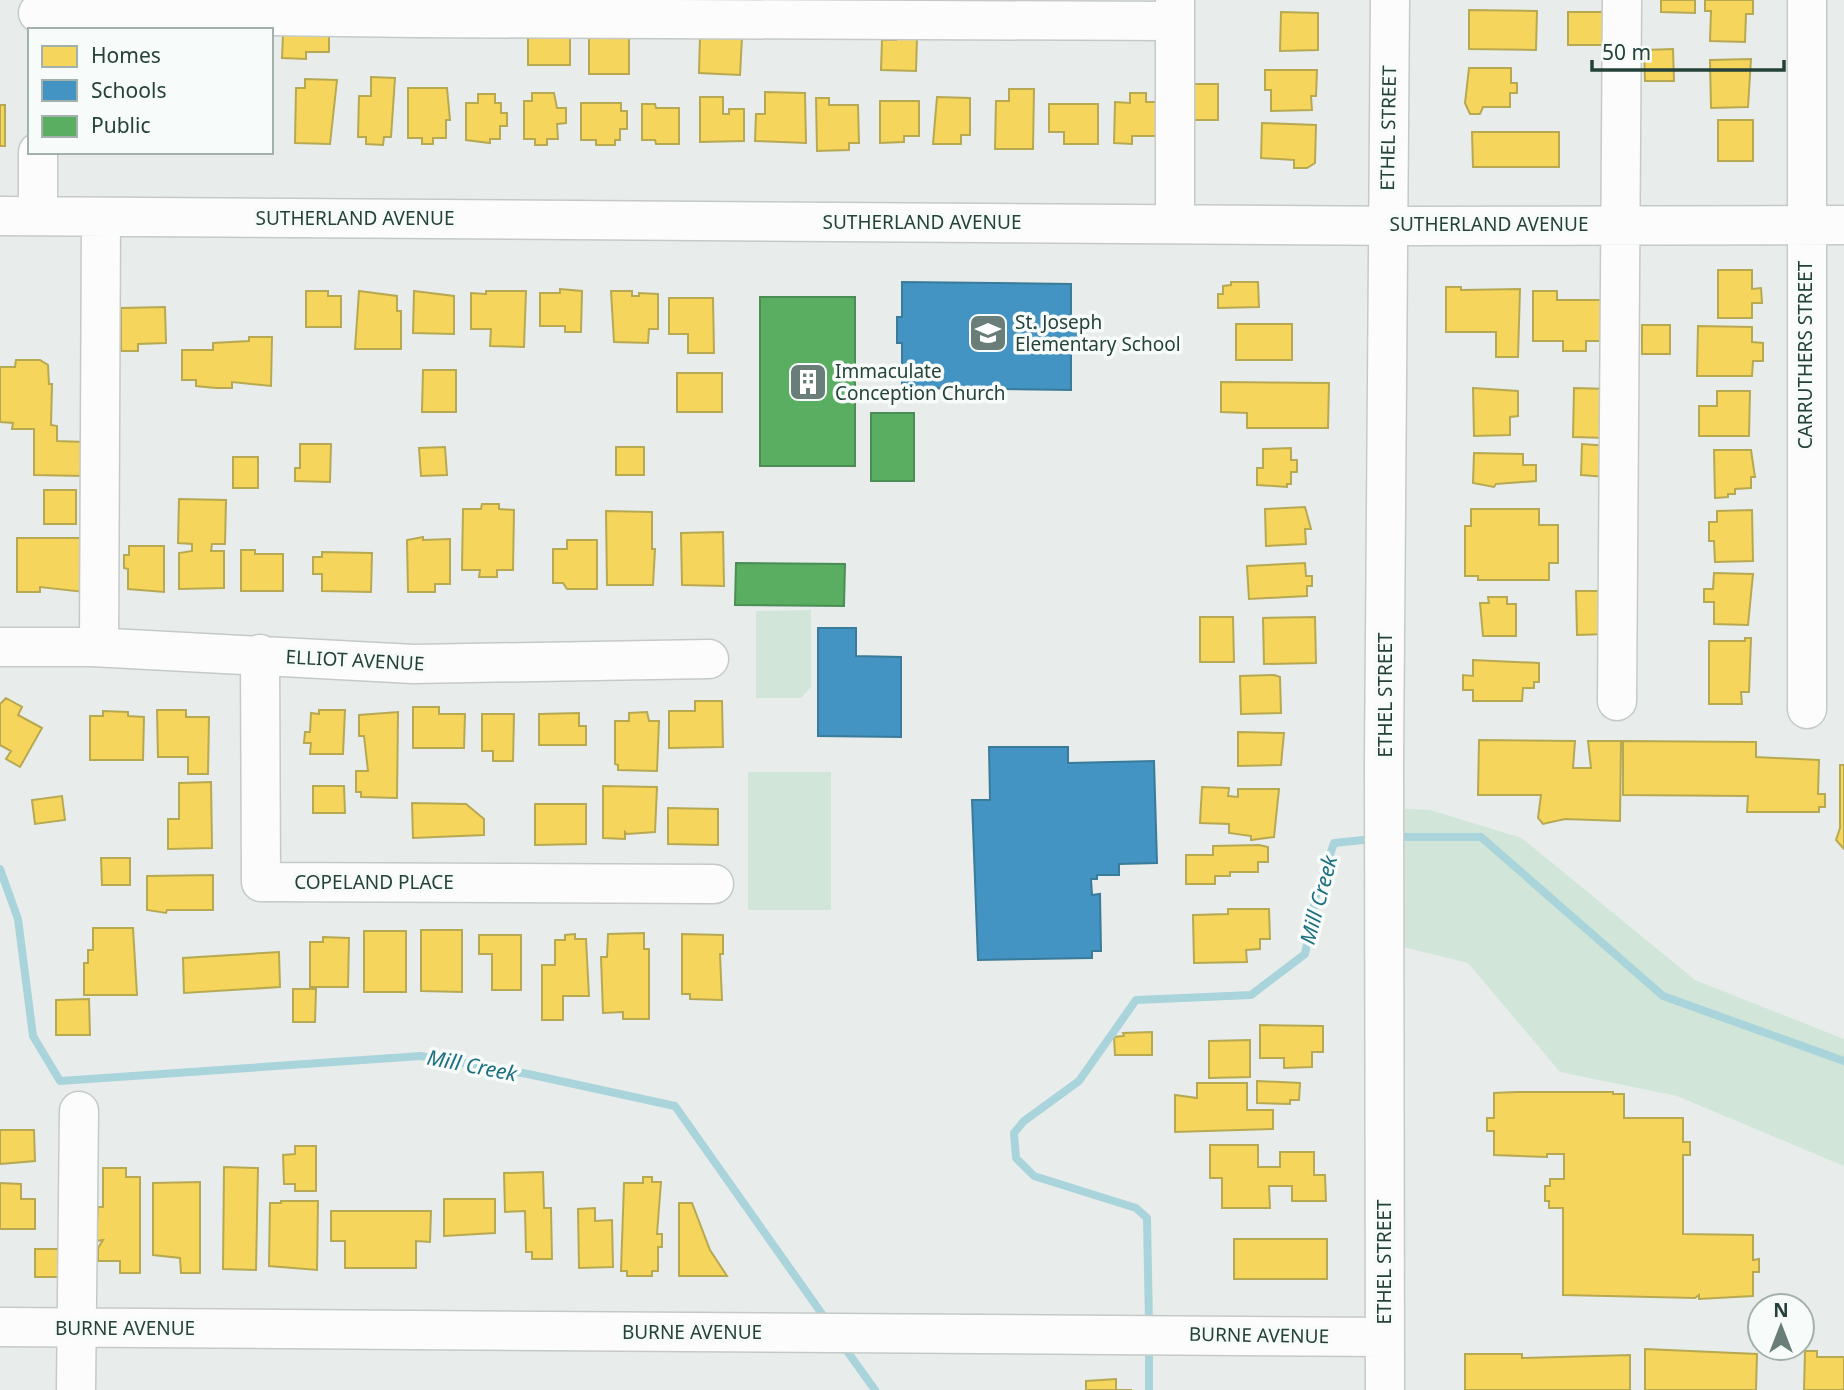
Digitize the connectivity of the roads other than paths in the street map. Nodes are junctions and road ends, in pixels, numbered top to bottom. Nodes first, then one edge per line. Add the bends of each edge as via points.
1 (1390, 0) edge
2 (1622, 0) edge
3 (1807, 0) edge
4 (1175, 11) edge
5 (38, 14) edge
6 (38, 154) edge
7 (0, 216) edge
8 (38, 216) junction
9 (101, 217) junction
10 (1619, 223) junction
11 (1175, 224) junction
12 (1387, 225) junction
13 (1804, 225) junction
14 (1844, 225) edge
15 (0, 647) edge
16 (99, 647) junction
17 (260, 654) junction
18 (709, 659) dead end
19 (1617, 701) dead end
20 (1807, 709) dead end
21 (714, 884) dead end
22 (79, 1111) dead end
23 (0, 1327) edge
24 (77, 1328) junction
25 (1384, 1337) junction
26 (76, 1390) edge
27 (1385, 1390) edge

1 - 12 street, ETHEL STREET
2 - 10 street
3 - 13 street, CARRUTHERS STREET
4 - 5 street via 428,18
4 - 11 street
6 - 8 street
7 - 8 street, SUTHERLAND AVENUE
8 - 9 street, SUTHERLAND AVENUE
9 - 11 street, SUTHERLAND AVENUE
9 - 16 street
10 - 12 street, SUTHERLAND AVENUE
10 - 13 street, SUTHERLAND AVENUE
10 - 19 street
11 - 12 street, SUTHERLAND AVENUE
12 - 25 street, ETHEL STREET
13 - 14 street, SUTHERLAND AVENUE
13 - 20 street, CARRUTHERS STREET
15 - 16 street, ELLIOT AVENUE
16 - 17 street, ELLIOT AVENUE
17 - 18 street, ELLIOT AVENUE via 413,664
17 - 21 street, COPELAND PLACE via 261,882
22 - 24 street
23 - 24 street, BURNE AVENUE
24 - 25 street, BURNE AVENUE
24 - 26 street
25 - 27 street, ETHEL STREET

